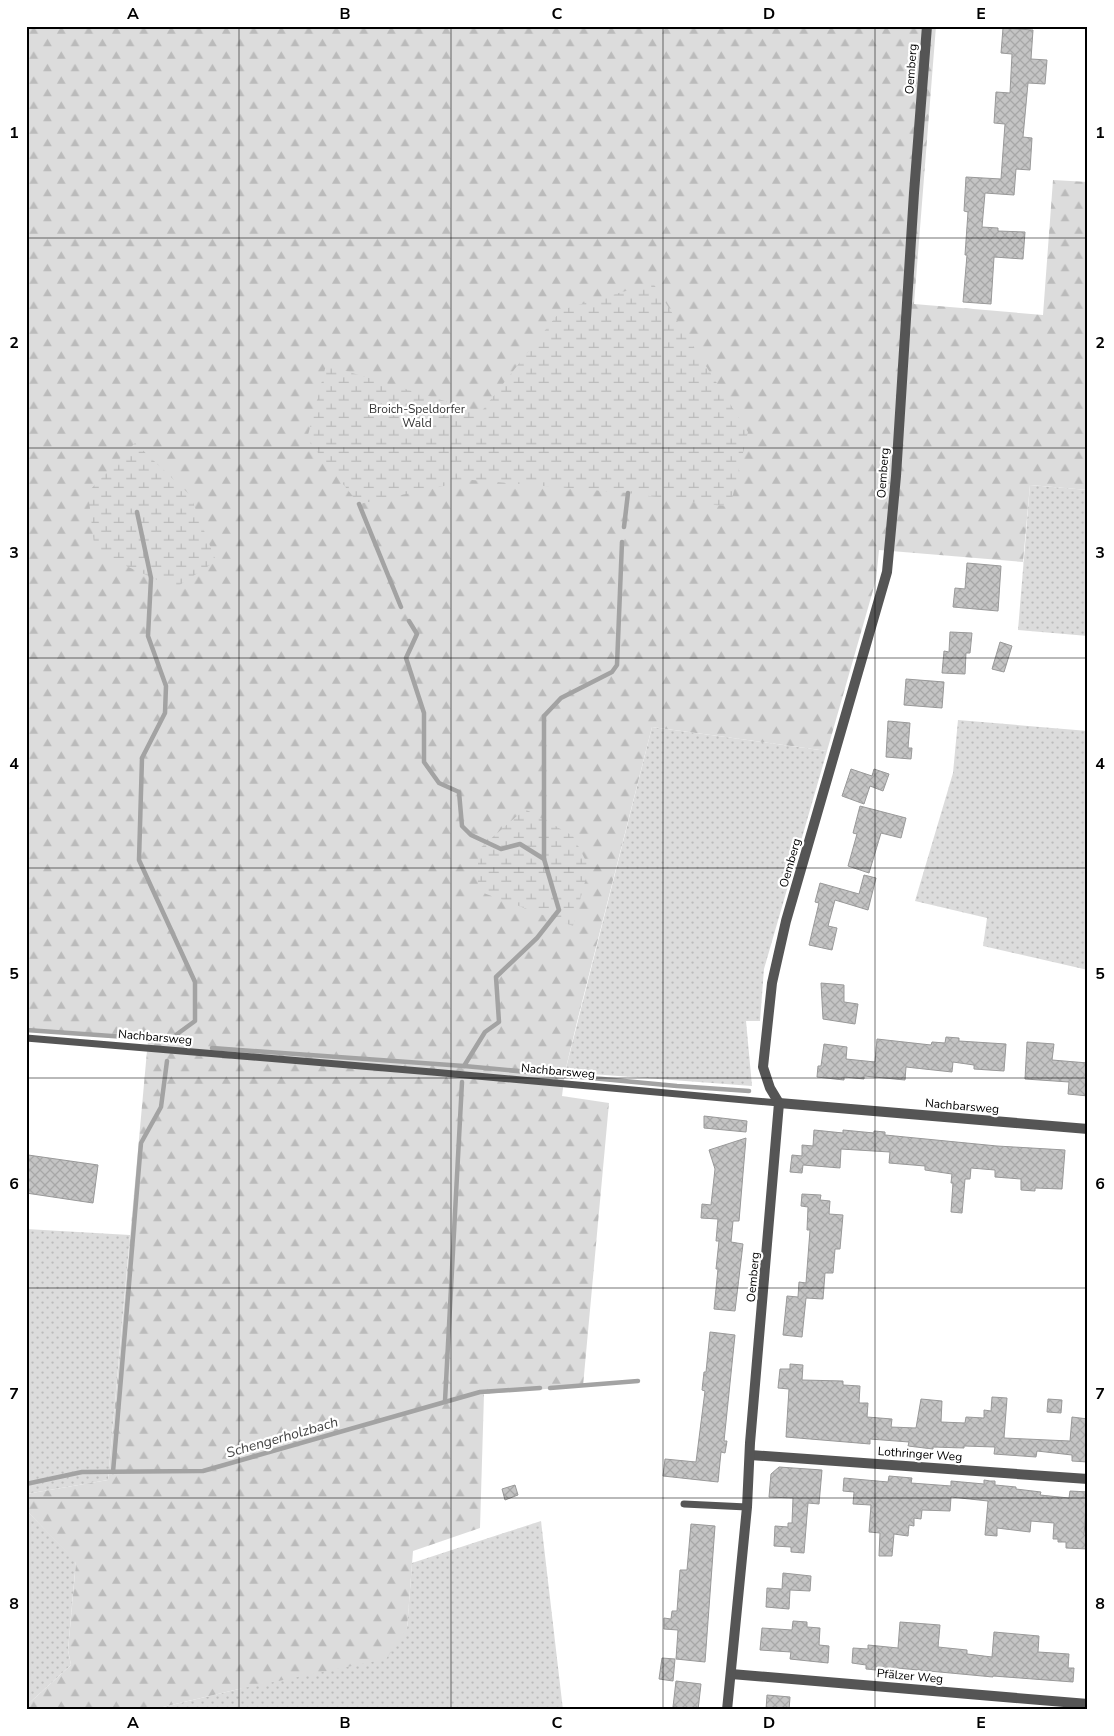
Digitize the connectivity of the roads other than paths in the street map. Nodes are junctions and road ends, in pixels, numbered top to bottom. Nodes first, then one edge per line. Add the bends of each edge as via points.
1 (927, 26) edge
2 (26, 1038) edge
3 (779, 1103) junction
4 (1088, 1129) edge
5 (750, 1455) junction
6 (1088, 1478) edge
7 (684, 1504) dead end
8 (747, 1507) junction
9 (730, 1674) junction
10 (1088, 1704) edge
11 (727, 1710) edge

1 - 3 street, Oemberg via 887,572 786,921 772,983 763,1067
2 - 3 lane, Nachbarsweg
3 - 4 street, Nachbarsweg
3 - 5 street, Oemberg
5 - 6 street, Lothringer Weg
5 - 8 street, Oemberg
7 - 8 lane
8 - 9 street, Oemberg
9 - 10 street, Pfälzer Weg
9 - 11 street, Oemberg

